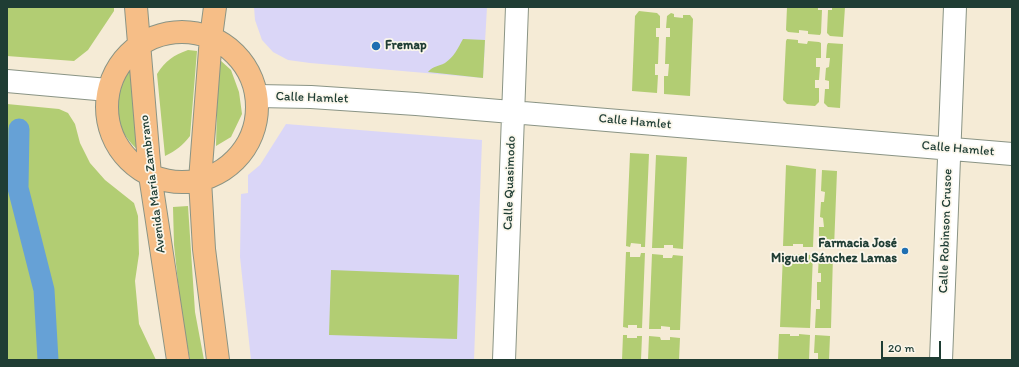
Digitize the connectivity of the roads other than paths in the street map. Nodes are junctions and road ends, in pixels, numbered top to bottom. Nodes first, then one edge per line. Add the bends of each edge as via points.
1 (136, 7) edge
2 (215, 7) edge
3 (517, 7) edge
4 (955, 7) edge
5 (211, 37) junction
6 (140, 44) junction
7 (7, 81) edge
8 (108, 90) junction
9 (257, 96) junction
10 (512, 112) junction
11 (950, 148) junction
12 (1012, 154) edge
13 (150, 175) junction
14 (200, 180) junction
15 (178, 360) edge
16 (218, 360) edge
17 (504, 360) edge
18 (941, 360) edge

1 - 6 main road, Avenida María Zambrano
2 - 5 main road
3 - 10 street, Calle Quasimodo
4 - 11 street, Calle Robinson Crusoe
5 - 6 main road via 194,32 175,32 156,36
5 - 9 main road via 233,51 249,72
5 - 14 main road
6 - 8 main road via 125,57 114,72
6 - 13 main road, Avenida María Zambrano
7 - 8 street
8 - 13 main road via 106,111 110,131 119,149 132,164
9 - 10 street, Calle Hamlet via 311,97
9 - 14 main road via 257,119 250,140 238,158 220,172
10 - 11 street, Calle Hamlet
10 - 17 street, Calle Quasimodo
11 - 12 street, Calle Hamlet
11 - 18 street, Calle Robinson Crusoe
13 - 14 main road via 174,182
13 - 15 main road, Avenida María Zambrano
14 - 16 main road via 204,249

